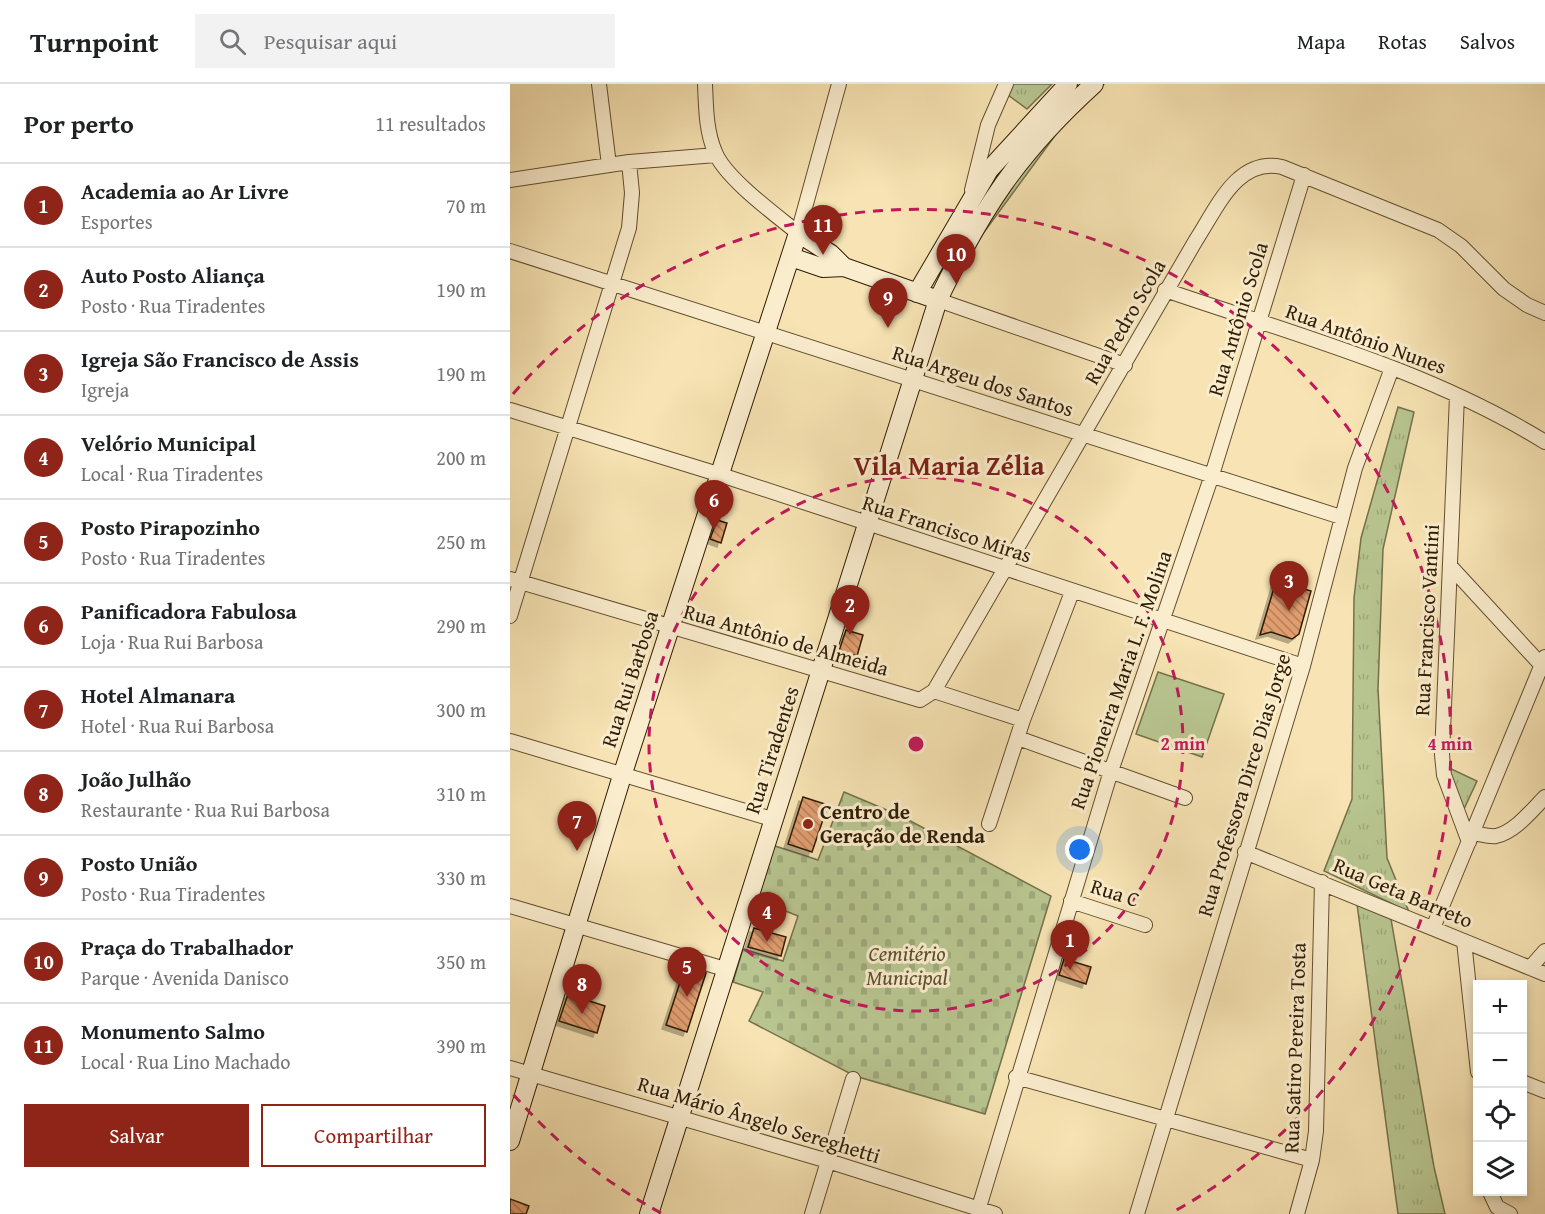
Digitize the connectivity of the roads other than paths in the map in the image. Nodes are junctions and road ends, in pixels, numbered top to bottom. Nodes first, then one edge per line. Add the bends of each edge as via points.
1 (599, 84) edge
2 (705, 84) edge
3 (839, 84) edge
4 (1006, 84) edge
5 (1068, 84) edge
6 (1094, 84) edge
7 (716, 155) junction
8 (629, 162) junction
9 (609, 165) junction
10 (1304, 175) junction
11 (510, 180) edge
12 (971, 196) junction
13 (798, 233) junction
14 (510, 251) edge
15 (791, 257) junction
16 (844, 267) junction
17 (612, 284) junction
18 (1166, 291) junction
19 (916, 292) junction
20 (938, 300) junction
21 (1545, 313) edge
22 (1259, 322) junction
23 (766, 334) junction
24 (1125, 365) junction
25 (1392, 368) junction
26 (912, 379) junction
27 (1457, 396) junction
28 (510, 410) edge
29 (568, 428) junction
30 (1084, 435) junction
31 (1545, 442) edge
32 (721, 475) junction
33 (1212, 475) junction
34 (1341, 517) junction
35 (867, 524) junction
36 (1451, 567) junction
37 (1005, 570) junction
38 (515, 581) edge
39 (1072, 592) junction
40 (510, 616) edge
41 (1164, 621) junction
42 (670, 628) junction
43 (1544, 664) edge
44 (1303, 666) junction
45 (822, 670) junction
46 (934, 691) junction
47 (1023, 720) junction
48 (1018, 738) junction
49 (510, 741) edge
50 (1111, 771) junction
51 (622, 776) junction
52 (1545, 797) edge
53 (1185, 798) dead end
54 (772, 819) junction
55 (989, 824) dead end
56 (1470, 838) junction
57 (1245, 852) junction
58 (1322, 882) junction
59 (1071, 901) junction
60 (510, 906) edge
61 (574, 926) junction
62 (1145, 926) dead end
63 (1433, 928) junction
64 (1464, 941) junction
65 (1545, 951) edge
66 (1530, 968) junction
67 (725, 969) junction
68 (1545, 974) edge
69 (1474, 1034) edge
70 (510, 1068) edge
71 (531, 1075) junction
72 (1016, 1077) junction
73 (853, 1079) dead end
74 (1527, 1084) edge
75 (1545, 1091) edge
76 (680, 1117) junction
77 (1167, 1119) junction
78 (510, 1141) edge
79 (1312, 1160) junction
80 (828, 1161) junction
81 (1492, 1196) edge
82 (977, 1211) edge
83 (649, 1214) edge
84 (812, 1214) edge
85 (995, 1214) edge
86 (1137, 1214) edge
87 (1297, 1214) edge
88 (1510, 1214) edge

1 - 9 street
2 - 7 street via 706,117
3 - 13 street
4 - 12 street via 988,125
5 - 12 main road via 1014,140
6 - 20 main road, Rua Tiradentes via 1030,147 1005,178 963,246
7 - 8 street
7 - 13 street via 751,193
8 - 9 street
8 - 17 street via 632,211
9 - 11 street
10 - 18 street, Rua Pedro Scola via 1263,165 1240,176
10 - 21 street, Rua Pedro Scola via 1450,237 1504,289
10 - 22 street, Rua Antônio Scola
12 - 19 main road
13 - 15 main road, Rua Rui Barbosa
13 - 16 main road
14 - 17 street, Rua Argeu dos Santos
15 - 16 main road via 824,268
15 - 23 main road, Rua Rui Barbosa
16 - 19 main road
17 - 23 street, Rua Argeu dos Santos
17 - 29 street
18 - 22 street, Rua Antônio Nunes
18 - 24 street, Rua Pedro Scola
19 - 20 main road
20 - 24 street
20 - 26 main road, Rua Tiradentes
22 - 25 street, Rua Antônio Nunes
22 - 33 street, Rua Antônio Scola
23 - 26 street, Rua Argeu dos Santos
23 - 32 main road, Rua Rui Barbosa
24 - 30 street, Rua Pedro Scola
25 - 27 street, Rua Antônio Nunes
25 - 34 street, Rua Professora Dirce Dias Jorge via 1364,440
26 - 30 street, Rua Argeu dos Santos
26 - 35 main road, Rua Tiradentes
27 - 31 street, Rua Antônio Nunes
27 - 36 street, Rua Francisco Vantini
28 - 29 street, Rua Francisco Miras
29 - 32 street, Rua Francisco Miras
29 - 38 street
30 - 33 street, Rua Argeu dos Santos
30 - 37 street, Rua Pedro Scola
32 - 35 street, Rua Francisco Miras
32 - 42 main road, Rua Rui Barbosa
33 - 34 street, Rua Argeu dos Santos
33 - 41 street, Rua Pioneira Maria L. F. Molina
34 - 44 street, Rua Professora Dirce Dias Jorge
35 - 37 street, Rua Francisco Miras
35 - 45 main road, Rua Tiradentes
36 - 43 street
36 - 56 street, Rua Francisco Vantini via 1443,767
37 - 39 street, Rua Francisco Miras
37 - 46 street, Rua Pedro Scola
38 - 40 street
38 - 42 street, Rua Antônio de Almeida
39 - 41 street, Rua Francisco Miras
39 - 47 street
41 - 44 street, Rua Francisco Miras
41 - 50 street, Rua Pioneira Maria L. F. Molina
42 - 45 street, Rua Antônio de Almeida
42 - 51 main road, Rua Rui Barbosa
43 - 56 street
44 - 57 street, Rua Professora Dirce Dias Jorge
45 - 46 street, Rua Antônio de Almeida via 913,700 925,699
45 - 54 main road, Rua Tiradentes
46 - 47 street
47 - 48 street
48 - 50 street
48 - 55 street
49 - 51 street
50 - 53 street
50 - 59 street, Rua Pioneira Maria L. F. Molina
51 - 54 street
51 - 61 main road, Rua Rui Barbosa
52 - 56 street via 1500,834
54 - 67 main road, Rua Tiradentes
56 - 63 street
57 - 58 street, Rua Geta Barreto
57 - 77 street, Rua Professora Dirce Dias Jorge
58 - 63 street, Rua Geta Barreto
58 - 79 street, Rua Satiro Pereira Tosta
59 - 62 street, Rua C
59 - 72 street, Rua Pioneira Maria L. F. Molina
60 - 61 street
61 - 67 street
61 - 71 main road, Rua Rui Barbosa
63 - 64 street, Rua Geta Barreto
64 - 66 street, Rua Geta Barreto
64 - 69 street
65 - 66 street
66 - 68 street, Rua Geta Barreto
67 - 76 main road, Rua Tiradentes
70 - 71 street, Rua Mário Ângelo Sereghetti
71 - 76 street, Rua Mário Ângelo Sereghetti
71 - 78 main road, Rua Rui Barbosa
72 - 77 street
72 - 82 street, Rua Pioneira Maria L. F. Molina
73 - 80 street
74 - 75 street
76 - 80 street, Rua Mário Ângelo Sereghetti
76 - 83 main road, Rua Tiradentes
77 - 79 street
77 - 86 street, Rua Professora Dirce Dias Jorge
79 - 87 street, Rua Satiro Pereira Tosta
80 - 82 street, Rua Mário Ângelo Sereghetti
80 - 84 street
81 - 88 street via 1497,1207
82 - 85 street, Rua Mário Ângelo Sereghetti

